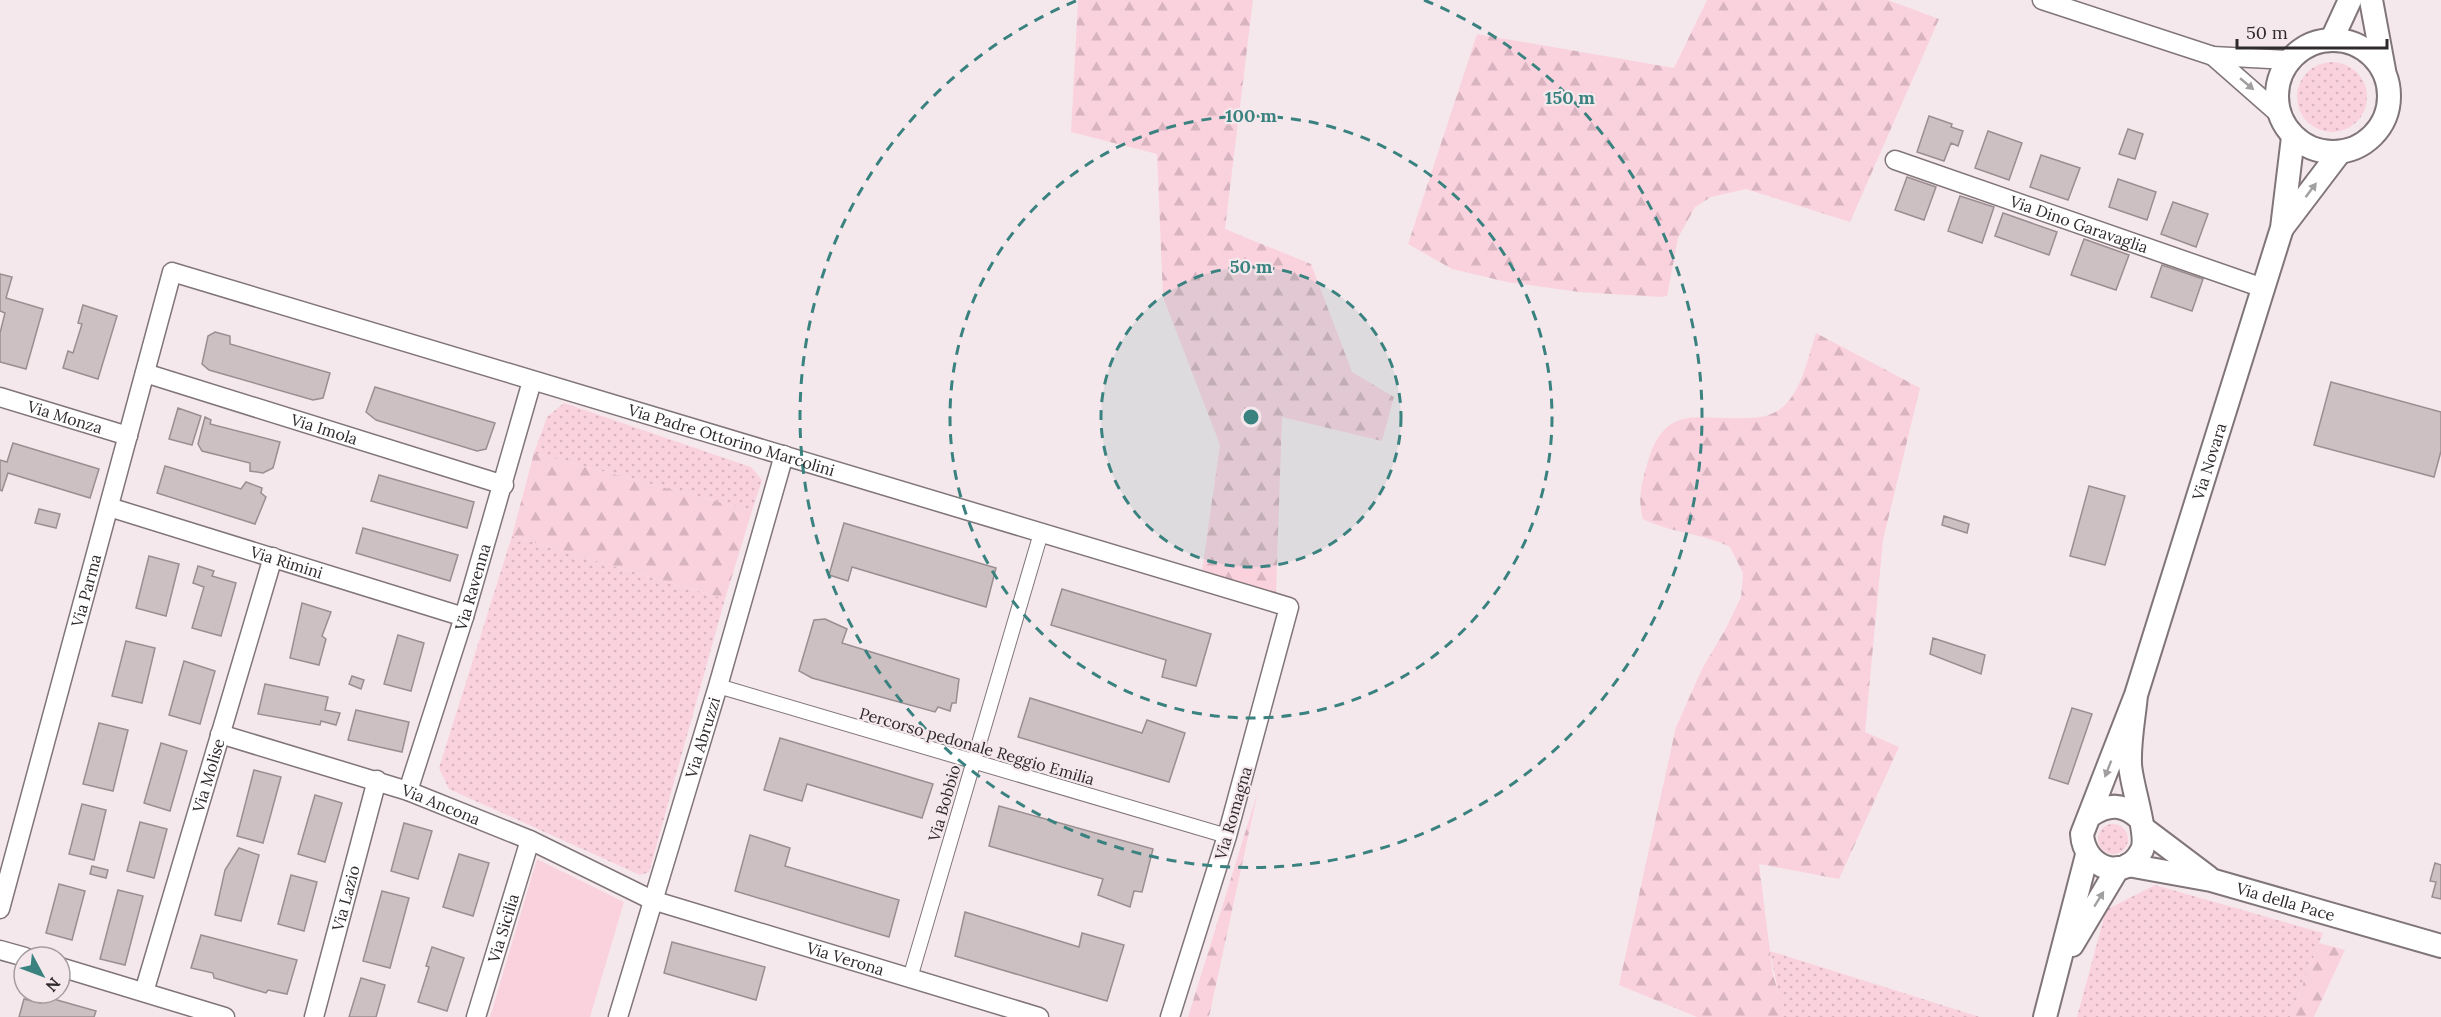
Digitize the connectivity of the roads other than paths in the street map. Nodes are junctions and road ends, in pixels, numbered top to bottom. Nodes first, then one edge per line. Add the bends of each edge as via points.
1 (2042, 0) edge
2 (2350, 0) edge
3 (2371, 0) edge
4 (2332, 39) junction
5 (2213, 56) junction
6 (2289, 60) junction
7 (2384, 72) junction
8 (2279, 114) junction
9 (2293, 137) junction
10 (2340, 152) junction
11 (1896, 160) dead end
12 (2282, 228) junction
13 (172, 272) joint
14 (2263, 288) junction
15 (145, 373) junction
16 (532, 381) junction
17 (0, 397) edge
18 (128, 436) junction
19 (784, 455) junction
20 (504, 485) junction
21 (109, 507) junction
22 (1041, 533) junction
23 (273, 557) junction
24 (1289, 607) joint
25 (464, 617) junction
26 (718, 686) junction
27 (2136, 695) junction
28 (220, 734) junction
29 (973, 762) junction
30 (377, 780) junction
31 (408, 791) junction
32 (2091, 815) junction
33 (2141, 823) junction
34 (1227, 836) junction
35 (530, 840) junction
36 (2087, 855) junction
37 (2123, 867) junction
38 (2211, 880) junction
39 (652, 900) junction
40 (0, 909) edge
41 (2441, 946) edge
42 (2059, 967) junction
43 (72, 971) edge
44 (910, 978) junction
45 (144, 992) junction
46 (225, 1017) edge
47 (314, 1017) edge
48 (476, 1017) edge
49 (618, 1017) edge
50 (1039, 1017) edge
51 (1170, 1017) edge
52 (2045, 1017) edge

1 - 5 street
2 - 4 street
3 - 7 street, Via Novara
4 - 6 street via 2301,49
4 - 7 street via 2362,48
5 - 6 street
5 -> 8 street
6 - 8 street via 2279,76
7 - 10 street, Via Novara via 2389,89 2383,123 2372,137
8 - 9 street
9 - 10 street via 2307,147
9 - 12 street, Via Novara
12 -> 10 street, Via Novara
11 - 14 street, Via Dino Garavaglia
12 - 14 street, Via Novara
13 - 15 street, Via Parma
13 - 16 street, Via Padre Ottorino Marcolini
14 - 27 street, Via Novara
15 - 18 street, Via Parma
15 - 20 street, Via Imola
16 - 19 street, Via Padre Ottorino Marcolini
16 - 20 street, Via Ravenna
17 - 18 street, Via Monza
18 - 21 street, Via Parma
19 - 22 street, Via Padre Ottorino Marcolini
19 - 26 street, Via Abruzzi
20 - 25 street, Via Ravenna
21 - 23 street, Via Rimini
21 - 40 street, Via Parma
22 - 24 street, Via Padre Ottorino Marcolini
22 - 29 street, Via Bobbio
23 - 25 street, Via Rimini
23 - 28 street, Via Molise
24 - 34 street, Via Romagna
25 - 31 street, Via Ravenna
26 - 29 street, Percorso pedonale Reggio Emilia
26 - 39 street, Via Abruzzi
27 -> 32 street, Via Novara
27 - 33 street, Via Novara via 2130,764
28 - 30 street, Via Ancona
28 - 45 street, Via Molise
29 - 34 street, Percorso pedonale Reggio Emilia
29 - 44 street, Via Bobbio
30 - 31 street, Via Ancona
30 - 47 street, Via Lazio
31 - 35 street, Via Ancona
32 - 33 street via 2110,806 2121,807 2131,811
32 - 36 street, Via Novara via 2082,834
33 - 37 street, Via Novara via 2145,839 2142,849 2137,858
33 - 38 street
34 - 51 street, Via Romagna
35 - 39 street, Via Ancona
35 - 48 street, Via Sicilia
36 - 37 street via 2100,866
36 - 42 street, Via Novara
37 - 38 street, Via della Pace
42 -> 37 street, Via Novara
38 - 41 street, Via della Pace
39 - 44 street, Via Verona
39 - 49 street, Via Abruzzi
42 - 52 street, Via Novara
43 - 45 street
44 - 50 street, Via Verona
45 - 46 street

